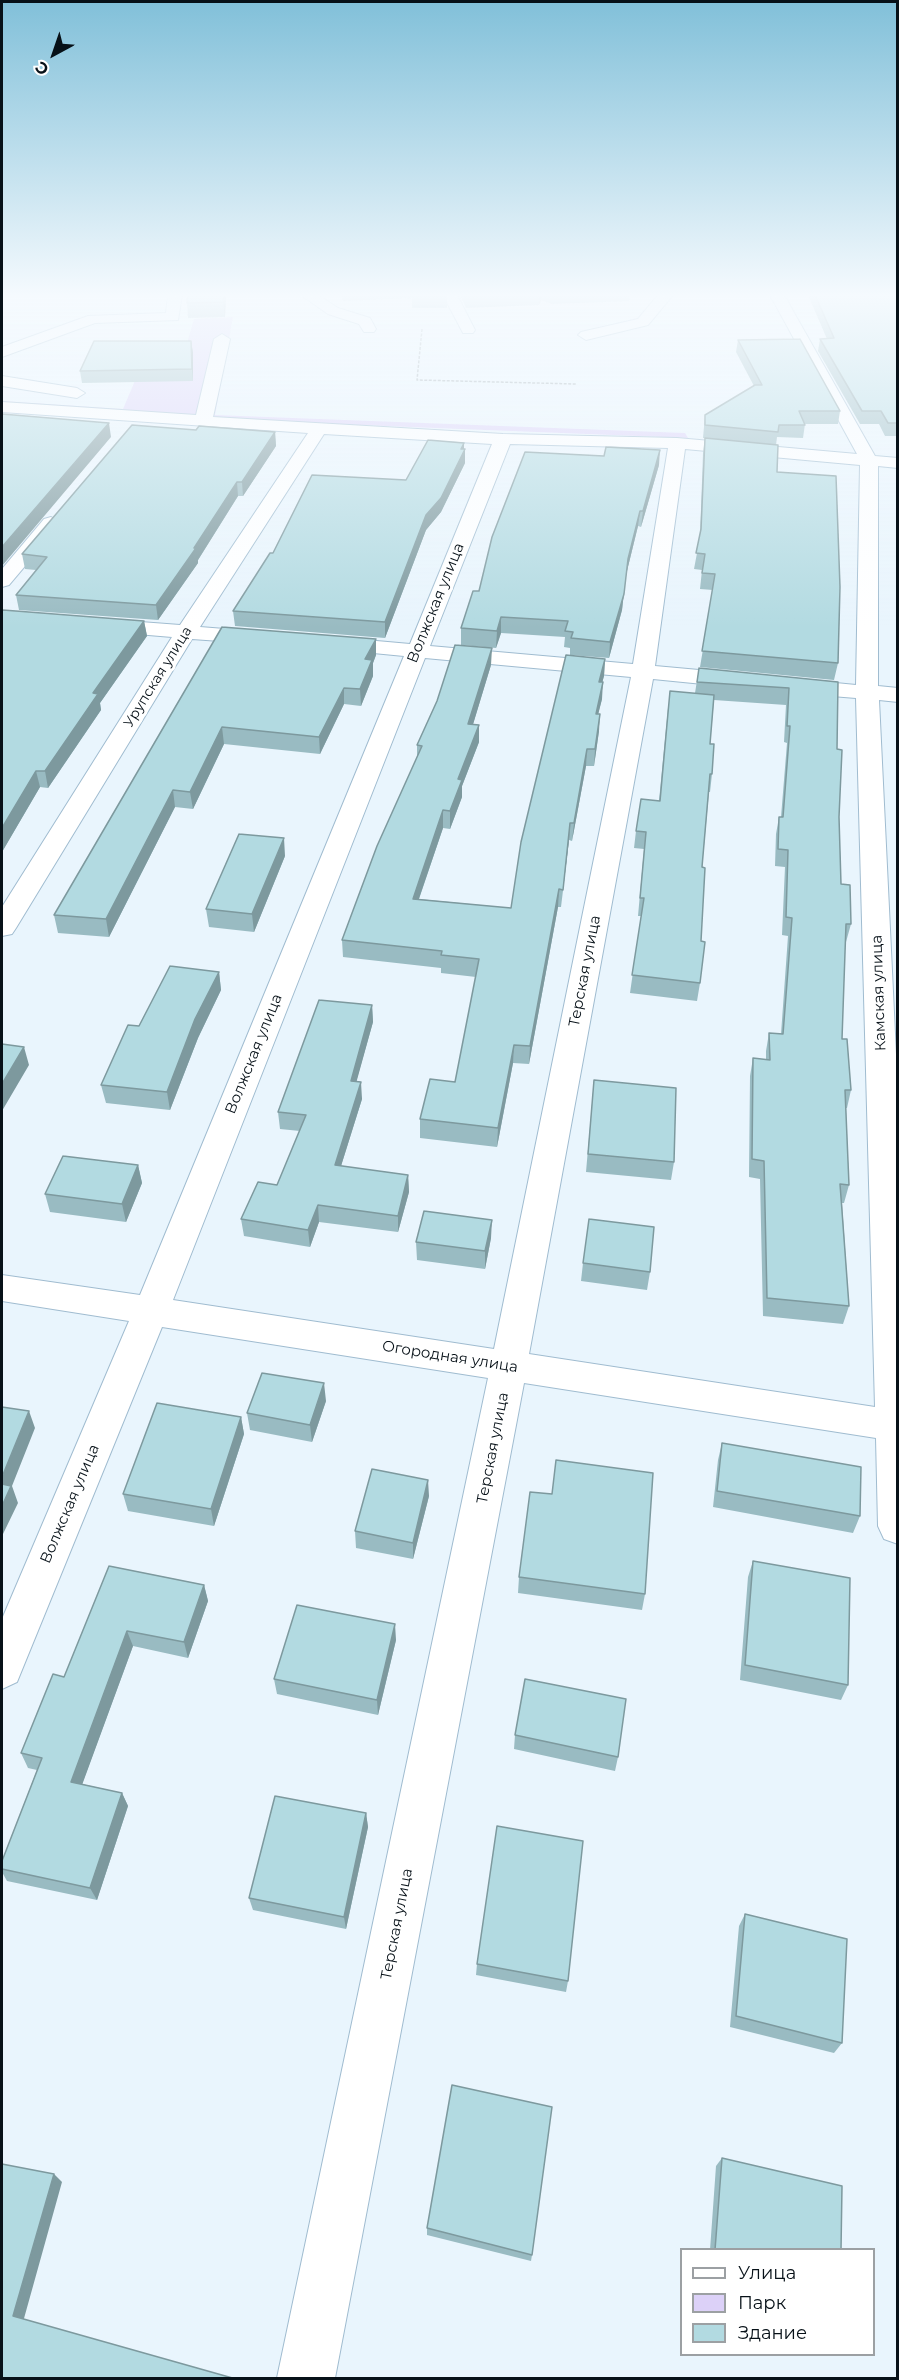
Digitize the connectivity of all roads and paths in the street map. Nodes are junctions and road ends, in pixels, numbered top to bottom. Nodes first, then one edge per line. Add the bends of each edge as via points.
1 (207, 406) edge
2 (839, 406) edge
3 (2, 407) edge
4 (139, 418) junction
5 (203, 422) junction
6 (319, 429) junction
7 (124, 436) edge
8 (503, 439) junction
9 (677, 443) junction
10 (869, 460) junction
11 (897, 463) edge
12 (63, 509) edge
13 (2, 581) edge
14 (82, 624) edge
15 (185, 633) junction
16 (278, 639) edge
17 (313, 642) edge
18 (418, 649) junction
19 (643, 671) junction
20 (867, 693) junction
21 (897, 695) edge
22 (2, 928) edge
23 (2, 1288) edge
24 (151, 1311) junction
25 (509, 1366) junction
26 (896, 1426) edge
27 (897, 1526) edge
28 (2, 1668) edge
29 (306, 2379) edge

1 - 5 street
2 - 10 street
3 - 4 street
4 - 5 street
4 - 7 street
5 - 6 street
6 - 8 street
6 - 15 street, Урупская улица
8 - 9 street
8 - 18 street, Волжская улица
9 - 10 street
9 - 19 street, Терская улица
10 - 11 street
10 - 20 street, Камская улица
12 - 13 street
14 - 15 street
15 - 16 street
15 - 22 street, Урупская улица
17 - 18 street
18 - 19 street
18 - 24 street, Волжская улица
19 - 20 street
19 - 25 street, Терская улица
20 - 21 street
20 - 26 street, Камская улица
23 - 24 street, Огородная улица
24 - 25 street, Огородная улица
24 - 28 street, Волжская улица
25 - 26 street, Огородная улица
25 - 29 street, Терская улица
26 - 27 street, Камская улица

